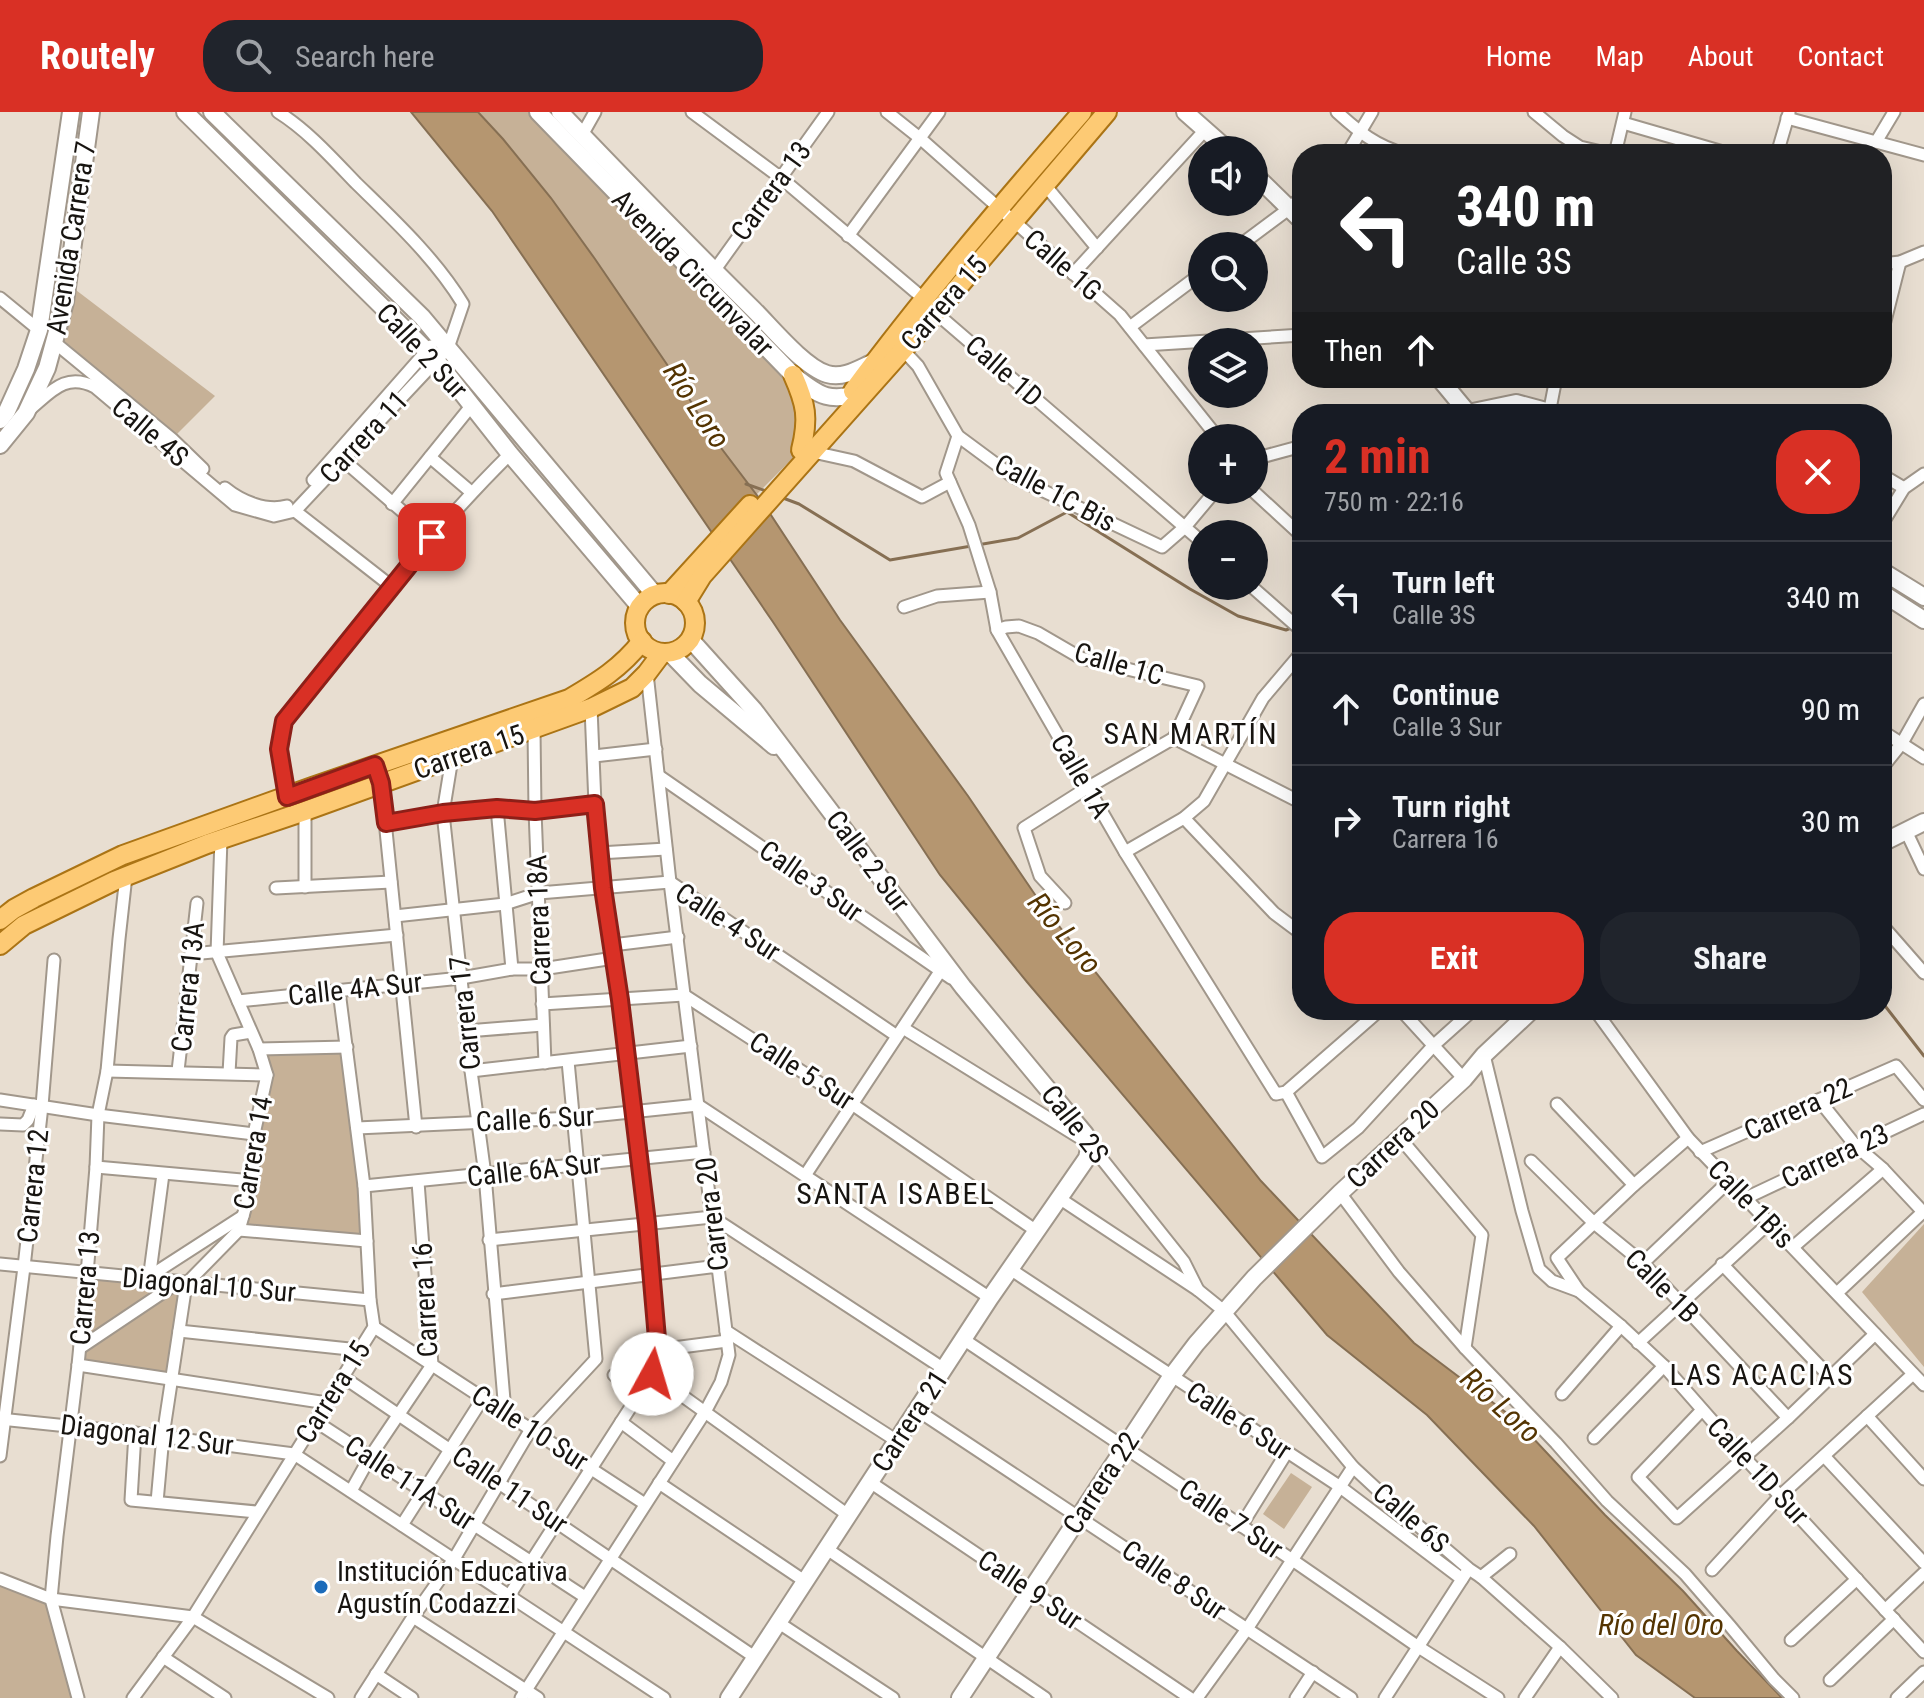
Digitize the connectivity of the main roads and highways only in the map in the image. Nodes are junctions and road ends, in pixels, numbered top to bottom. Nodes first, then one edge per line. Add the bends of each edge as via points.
1 (1082, 112) edge
2 (1107, 112) edge
3 (930, 306) junction
4 (793, 375) road end
5 (803, 456) junction
6 (670, 597) junction
7 (642, 641) junction
8 (666, 653) junction
9 (378, 774) junction
10 (0, 920) edge
11 (0, 945) edge

1 - 3 main road, Carrera 15 via 999,209
2 - 3 main road, Carrera 15 via 1014,222
3 - 5 main road, Carrera 15 via 874,362
3 - 5 main road, Carrera 15 via 903,350
4 - 5 main road via 806,409
5 - 6 main road, Carrera 15
6 - 7 main road via 647,600 640,607 635,627
6 - 8 main road via 692,610 695,630 685,646
7 - 8 main road
7 - 9 main road, Carrera 15 via 608,676 569,699
8 - 9 main road, Carrera 15 via 632,688 591,708 452,758
9 - 10 main road, Carrera 15 via 287,797 123,855
9 - 11 main road, Carrera 15 via 305,811 126,876 24,925

